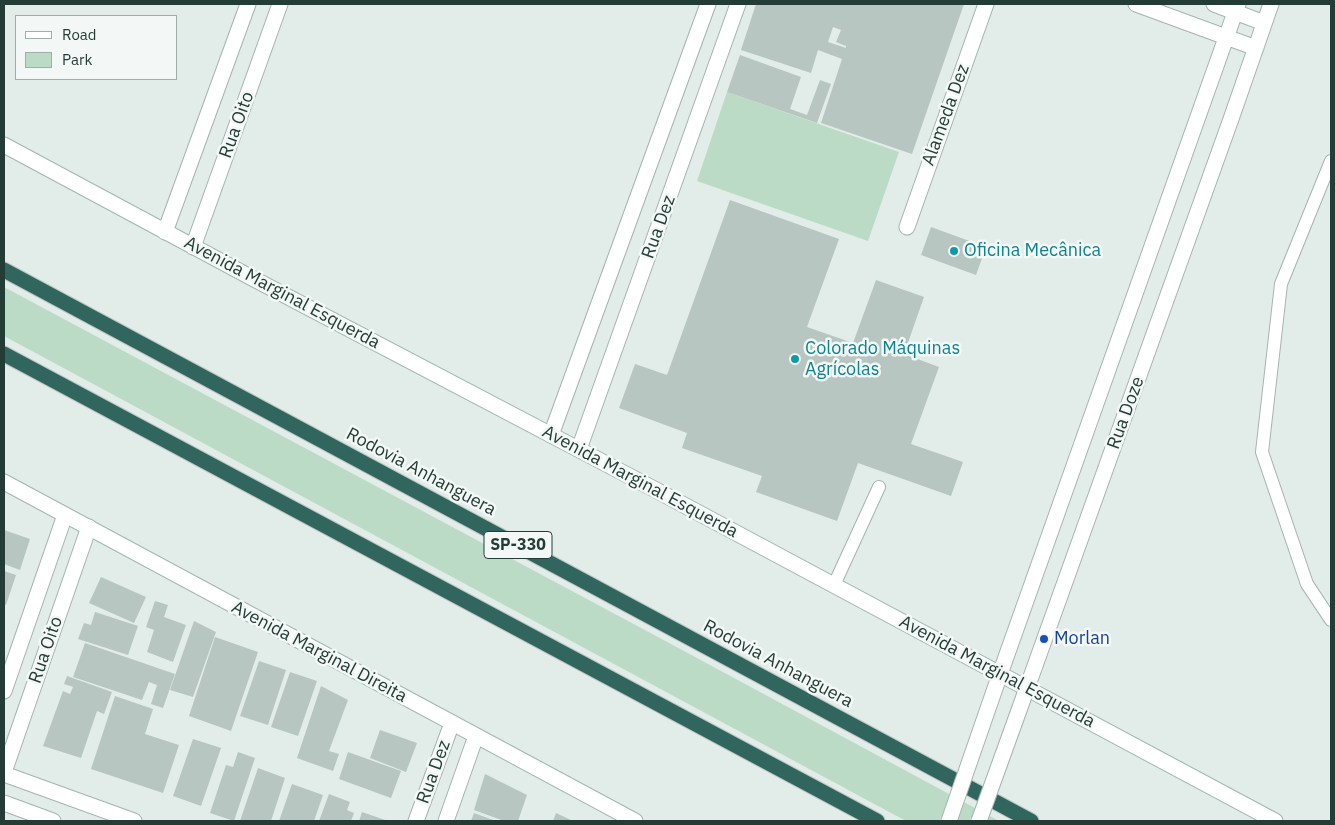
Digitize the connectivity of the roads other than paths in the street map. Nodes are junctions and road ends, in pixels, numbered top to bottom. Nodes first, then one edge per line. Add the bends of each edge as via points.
1 (248, 4) edge
2 (280, 4) edge
3 (708, 4) edge
4 (738, 4) edge
5 (986, 4) edge
6 (1136, 4) edge
7 (1214, 4) edge
8 (1271, 4) edge
9 (1237, 8) edge
10 (1264, 23) junction
11 (1227, 36) junction
12 (1256, 48) junction
13 (4, 145) edge
14 (1331, 161) edge
15 (907, 227) dead end
16 (165, 232) junction
17 (193, 247) junction
18 (4, 270) edge
19 (4, 354) edge
20 (551, 435) junction
21 (579, 450) junction
22 (4, 482) edge
23 (879, 487) dead end
24 (65, 515) junction
25 (89, 527) junction
26 (834, 584) junction
27 (1331, 620) edge
28 (1000, 674) junction
29 (1027, 688) junction
30 (4, 691) edge
31 (452, 723) junction
32 (476, 736) junction
33 (4, 773) edge
34 (4, 803) edge
35 (54, 821) edge
36 (134, 821) edge
37 (416, 821) edge
38 (446, 821) edge
39 (635, 821) edge
40 (877, 821) edge
41 (949, 821) edge
42 (979, 821) edge
43 (1032, 821) edge
44 (1275, 821) edge

1 - 16 street, Rua Oito
2 - 17 street, Rua Oito
3 - 20 street, Rua Dez
4 - 21 street, Rua Dez
5 - 15 street, Alameda Dez
6 - 11 street
7 - 9 street
8 - 10 street, Rua Doze
9 - 10 street
9 - 11 street, Rua Doze
10 - 12 street, Rua Doze
11 - 12 street
11 - 28 street, Rua Doze
12 - 29 street, Rua Doze
13 - 16 street, Avenida Marginal Esquerda
14 - 27 lane via 1281,284 1262,452 1307,584
16 - 17 street, Avenida Marginal Esquerda
17 - 20 street, Avenida Marginal Esquerda
18 - 43 highway, Rodovia Anhanguera / SP-330
19 - 40 highway
20 - 21 street, Avenida Marginal Esquerda
21 - 26 street, Avenida Marginal Esquerda
22 - 24 street, Avenida Marginal Direita
23 - 26 lane
24 - 25 street, Avenida Marginal Direita
24 - 30 street, Rua Oito
25 - 31 street, Avenida Marginal Direita
25 - 33 street, Rua Oito
26 - 28 street, Avenida Marginal Esquerda
28 - 29 street, Avenida Marginal Esquerda
28 - 41 street, Rua Doze, bridge
29 - 42 street, Rua Doze, bridge
29 - 44 street, Avenida Marginal Esquerda
31 - 32 street, Avenida Marginal Direita
31 - 37 street, Rua Dez
32 - 38 street, Rua Dez
32 - 39 street, Avenida Marginal Direita
33 - 36 street
34 - 35 street

